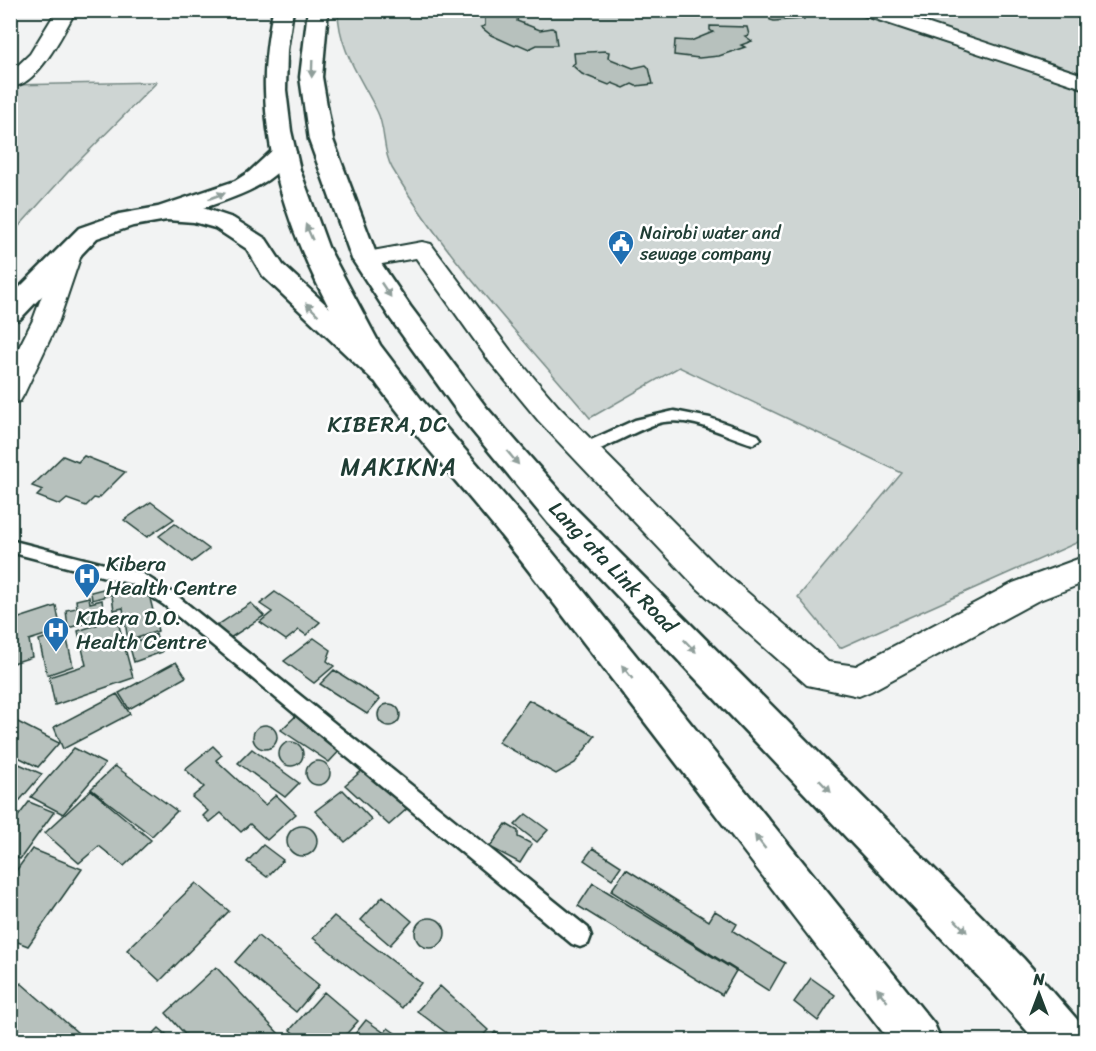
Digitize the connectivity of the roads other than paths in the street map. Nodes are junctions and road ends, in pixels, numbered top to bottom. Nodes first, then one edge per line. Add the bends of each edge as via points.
1 (67, 10) edge
2 (283, 10) edge
3 (318, 10) edge
4 (867, 10) edge
5 (14, 81) dead end
6 (1086, 83) edge
7 (284, 152) junction
8 (162, 214) junction
9 (70, 252) junction
10 (365, 259) junction
11 (10, 313) edge
12 (387, 376) junction
13 (10, 394) edge
14 (753, 439) dead end
15 (584, 450) junction
16 (10, 546) edge
17 (1086, 568) edge
18 (579, 936) dead end
19 (918, 1041) edge
20 (1065, 1041) edge

1 - 5 street via 38,58
2 - 7 main road via 276,50 275,105
3 -> 10 main road, Lang'ata Link Road via 311,77 321,140
4 - 6 street
8 -> 7 main road via 244,186
12 -> 7 main road via 351,320 307,229
8 - 9 main road via 128,219 88,234
12 -> 8 main road via 272,270 257,244 215,220 196,214
9 - 11 main road
9 - 13 street via 46,320
10 - 15 street via 423,249 500,356
10 -> 20 main road, Lang'ata Link Road via 475,414 560,514 1007,974
19 -> 12 main road via 523,539
14 - 15 lane via 690,418 671,416 653,419
15 - 17 street via 708,577 819,675 859,681 1025,592
16 - 18 lane via 137,579 170,600

